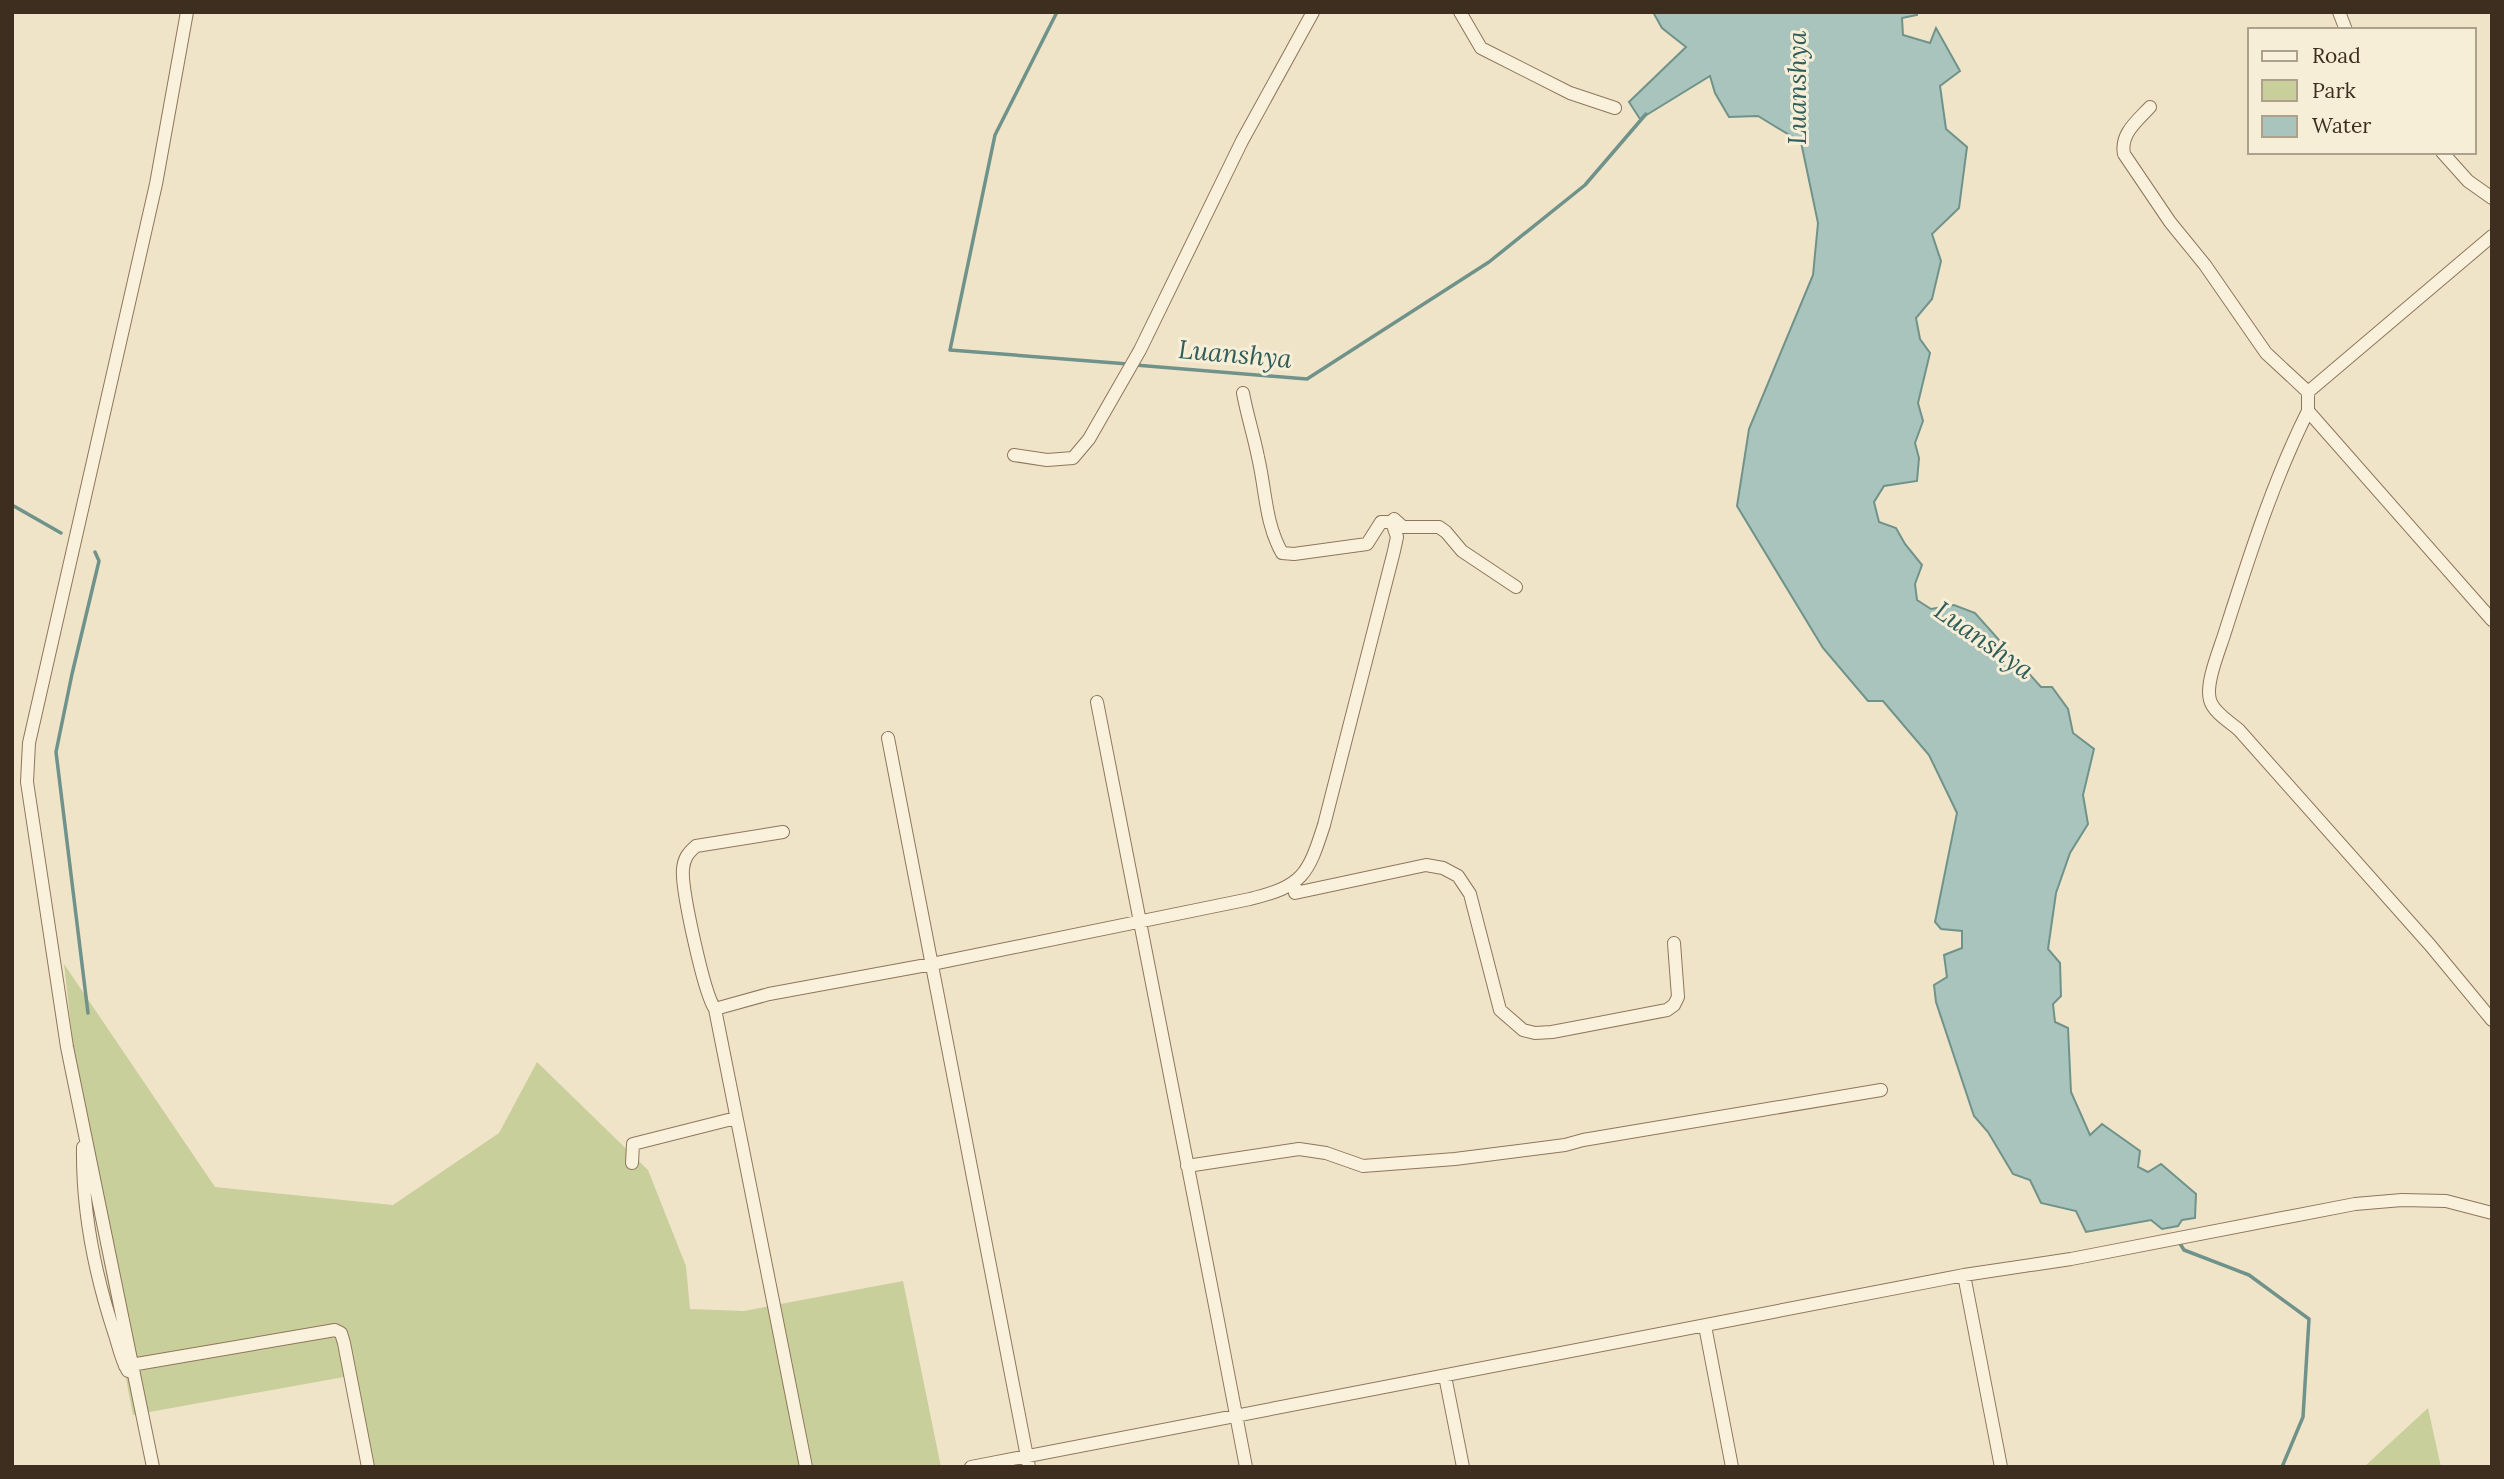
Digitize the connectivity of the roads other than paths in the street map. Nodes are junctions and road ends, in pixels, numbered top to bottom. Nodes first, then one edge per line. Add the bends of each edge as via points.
1 (187, 12) edge
2 (1313, 12) edge
3 (1460, 12) edge
4 (1615, 107) dead end
5 (2150, 107) dead end
6 (2444, 154) edge
7 (2492, 198) edge
8 (2492, 236) edge
9 (2308, 392) junction
10 (1243, 393) dead end
11 (2308, 411) junction
12 (1014, 456) dead end
13 (1392, 522) junction
14 (1516, 587) dead end
15 (2492, 621) edge
16 (1097, 702) dead end
17 (888, 738) dead end
18 (783, 832) dead end
19 (1295, 883) junction
20 (1142, 920) junction
21 (1674, 943) dead end
22 (932, 964) junction
23 (715, 1009) junction
24 (2492, 1020) edge
25 (1881, 1090) dead end
26 (736, 1118) junction
27 (83, 1131) junction
28 (632, 1163) dead end
29 (1187, 1166) junction
30 (2492, 1213) edge
31 (105, 1233) junction
32 (90, 1235) junction
33 (1964, 1275) junction
34 (1705, 1326) junction
35 (129, 1365) junction
36 (1445, 1376) junction
37 (1237, 1417) junction
38 (1028, 1461) edge
39 (153, 1467) edge
40 (368, 1467) edge
41 (806, 1467) edge
42 (971, 1467) edge
43 (1247, 1467) edge
44 (1463, 1467) edge
45 (1732, 1467) edge
46 (2001, 1467) edge

1 - 27 street via 156,184 29,743 27,782
2 - 12 street via 1242,141 1140,350 1089,439 1073,458
3 - 4 street via 1480,48 1570,93
5 - 9 street via 2124,138 2124,154 2266,353
6 - 7 street via 2468,181
8 - 9 street
9 - 11 street
10 - 13 street via 1266,510 1282,553 1367,544 1381,522
11 - 15 street
11 - 24 street via 2247,563 2217,656 2209,699
13 - 14 street via 1394,519 1403,527 1439,527 1462,551
13 - 19 street via 1397,537 1394,551 1324,825 1316,850
16 - 20 street
17 - 22 street
18 - 23 street via 696,846 687,853 682,872 686,896 706,989
19 - 20 street via 1250,899
19 - 21 street via 1295,893 1426,865 1458,876 1470,894 1500,1010 1522,1030 1535,1033 1667,1010 1678,997
20 - 22 street
20 - 29 street
22 - 23 street
22 - 38 street
23 - 26 street
25 - 29 street via 1565,1145 1455,1159 1363,1166 1299,1149
26 - 28 street via 633,1143
26 - 41 street
27 - 31 street
27 - 32 street
29 - 37 street
30 - 33 street via 2445,1201 2355,1204
31 - 32 street
31 - 35 street
32 - 35 street via 107,1312
33 - 34 street
33 - 46 street
34 - 36 street
34 - 45 street
35 - 39 street
35 - 40 street via 335,1330 344,1343
36 - 37 street
36 - 44 street
37 - 38 street
37 - 43 street
38 - 42 street

